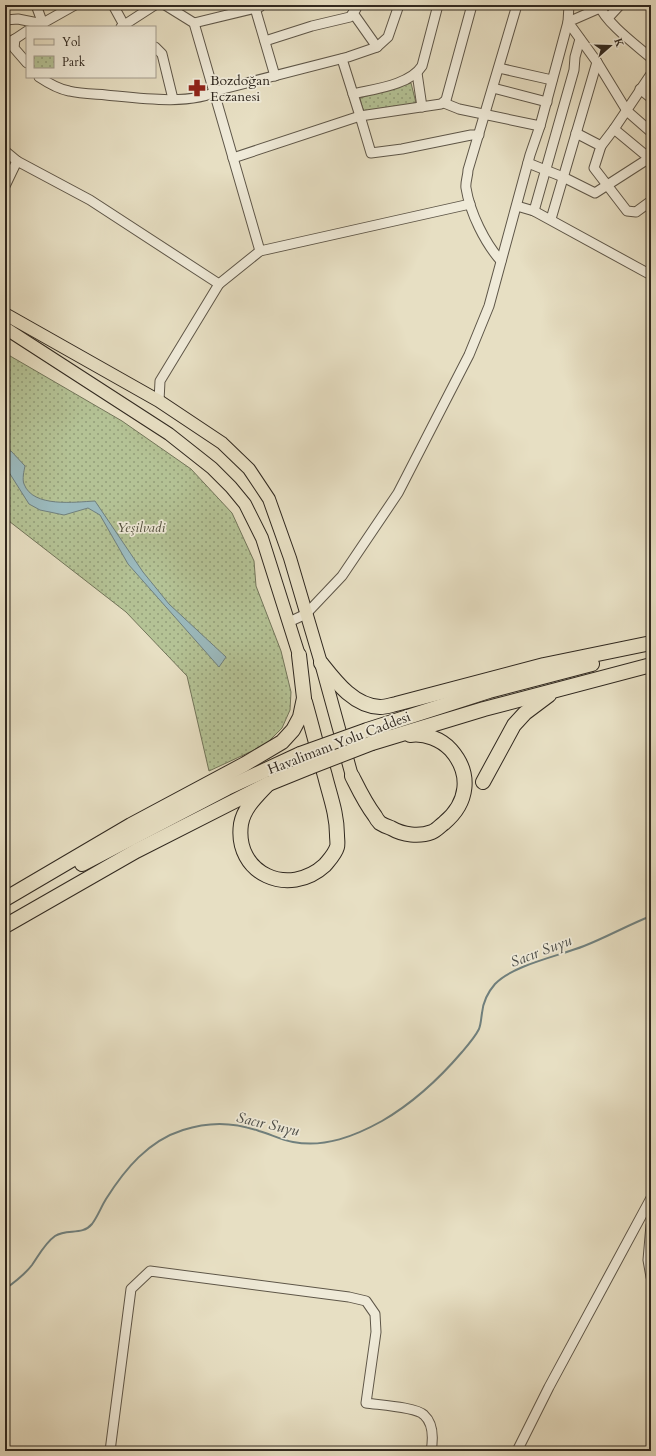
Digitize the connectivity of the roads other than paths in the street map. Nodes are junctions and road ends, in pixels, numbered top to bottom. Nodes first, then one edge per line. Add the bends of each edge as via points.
1 (36, 5) edge
2 (75, 5) edge
3 (113, 5) edge
4 (155, 5) edge
5 (165, 5) edge
6 (265, 5) edge
7 (399, 5) edge
8 (438, 5) edge
9 (472, 5) edge
10 (517, 5) edge
11 (569, 5) edge
12 (620, 5) edge
13 (257, 6) edge
14 (599, 6) edge
15 (355, 9) edge
16 (608, 18) junction
17 (5, 20) edge
18 (568, 22) junction
19 (194, 23) junction
20 (39, 25) edge
21 (122, 26) edge
22 (26, 32) edge
23 (580, 39) junction
24 (15, 40) junction
25 (265, 41) junction
26 (5, 44) edge
27 (377, 47) junction
28 (159, 54) edge
29 (651, 58) edge
30 (342, 59) junction
31 (26, 62) edge
32 (597, 62) junction
33 (499, 68) junction
34 (417, 73) junction
35 (651, 74) edge
36 (275, 76) junction
37 (41, 78) edge
38 (552, 80) junction
39 (493, 88) junction
40 (640, 89) junction
41 (214, 92) junction
42 (353, 94) junction
43 (651, 98) edge
44 (174, 99) junction
45 (547, 102) junction
46 (444, 103) junction
47 (422, 107) junction
48 (627, 110) junction
49 (485, 115) junction
50 (360, 116) junction
51 (540, 126) junction
52 (614, 130) junction
53 (651, 132) edge
54 (576, 133) junction
55 (479, 135) junction
56 (600, 146) junction
57 (5, 151) edge
58 (233, 158) junction
59 (650, 158) edge
60 (17, 161) junction
61 (528, 163) junction
62 (546, 170) junction
63 (563, 177) junction
64 (607, 184) junction
65 (5, 186) edge
66 (651, 201) edge
67 (470, 204) junction
68 (517, 206) junction
69 (534, 211) junction
70 (551, 219) junction
71 (260, 251) junction
72 (501, 260) junction
73 (651, 275) edge
74 (219, 284) junction
75 (5, 314) edge
76 (5, 328) edge
77 (159, 401) junction
78 (306, 614) junction
79 (289, 622) junction
80 (651, 642) edge
81 (651, 650) edge
82 (299, 655) joint
83 (321, 663) junction
84 (651, 665) edge
85 (557, 690) junction
86 (304, 698) junction
87 (370, 736) junction
88 (396, 736) junction
89 (352, 776) joint
90 (483, 782) dead end
91 (268, 784) junction
92 (5, 899) edge
93 (5, 910) edge
94 (5, 926) edge
95 (651, 1198) edge
96 (651, 1225) edge
97 (651, 1277) edge
98 (110, 1451) edge
99 (431, 1451) edge
100 (517, 1451) edge

1 - 20 street
2 - 20 street
3 - 21 street
4 - 21 street
5 - 19 street
6 - 13 street
7 - 27 street via 388,37
8 - 34 street via 422,66
9 - 46 street
10 - 33 street
11 - 18 street
12 - 16 street
13 - 19 street
13 - 25 street
14 - 16 street
14 - 18 street
15 - 25 street via 350,17
15 - 27 street
16 - 29 street
17 - 20 street via 18,19
18 - 23 street
18 - 38 street
19 - 41 street
22 - 24 street
23 - 32 street
23 - 62 street
24 - 26 street
24 - 31 street via 14,48
25 - 36 street
27 - 30 street
28 - 44 street
30 - 36 street
30 - 42 street
32 - 48 street
32 - 54 street
33 - 38 street
33 - 39 street
34 - 42 street via 399,82
34 - 47 street
35 - 40 street
36 - 41 street
37 - 44 street via 69,91
38 - 45 street
39 - 45 street
39 - 49 street
40 - 43 street
40 - 48 street
41 - 44 street via 209,96
41 - 58 street
42 - 50 street
45 - 51 street
46 - 47 street
46 - 49 street
47 - 50 street
48 - 52 street
48 - 53 street
49 - 51 street
49 - 55 street
50 - 55 street via 371,153
50 - 58 street
51 - 61 street
52 - 56 street
52 - 59 street
54 - 56 street
54 - 63 street
55 - 67 street via 468,170 466,187
56 - 64 street via 594,168
57 - 60 street
58 - 71 street
59 - 64 street
60 - 65 street
60 - 74 street via 90,200
61 - 62 street
61 - 68 street
62 - 63 street
62 - 69 street
63 - 64 street via 595,193
63 - 70 street
64 - 66 street via 627,212 636,212
67 - 71 street
67 - 72 street via 490,246
68 - 69 street
68 - 72 street
69 - 70 street
70 - 73 street
71 - 74 street
72 - 78 street via 489,306 469,355 398,493 342,576
74 - 77 street via 160,381
75 - 77 main road
76 - 79 main road via 169,434 212,468 231,487 244,504 262,538
77 - 78 main road via 222,443 249,469 269,499
78 - 79 street
78 - 83 main road
79 - 82 main road
80 - 83 highway via 544,665 382,707 372,706 346,692
81 - 87 highway, Havalimanı Yolu Caddesi via 447,703
82 - 86 highway
83 - 89 main road
84 - 85 highway, Havalimanı Yolu Caddesi
85 - 88 highway, Havalimanı Yolu Caddesi
85 - 90 highway via 525,713 514,725
86 - 91 highway via 337,819 337,848 329,860 309,876 296,880 270,877 259,872 244,852 241,823 247,809
86 - 92 highway via 300,717 282,742 131,825
87 - 88 highway, Havalimanı Yolu Caddesi
87 - 91 highway, Havalimanı Yolu Caddesi, bridge via 310,767
87 - 93 highway, Havalimanı Yolu Caddesi, bridge via 300,754 226,788 73,868
88 - 89 highway via 419,734 434,738 447,746 456,756 465,781 464,795 451,817 433,832 417,835 400,833 380,823 364,801
91 - 94 highway, Havalimanı Yolu Caddesi via 136,851
95 - 100 street
96 - 97 street via 648,1260
98 - 99 street via 131,1289 150,1271 366,1301 375,1314 376,1332 366,1403 413,1410 424,1415 430,1424 433,1438

